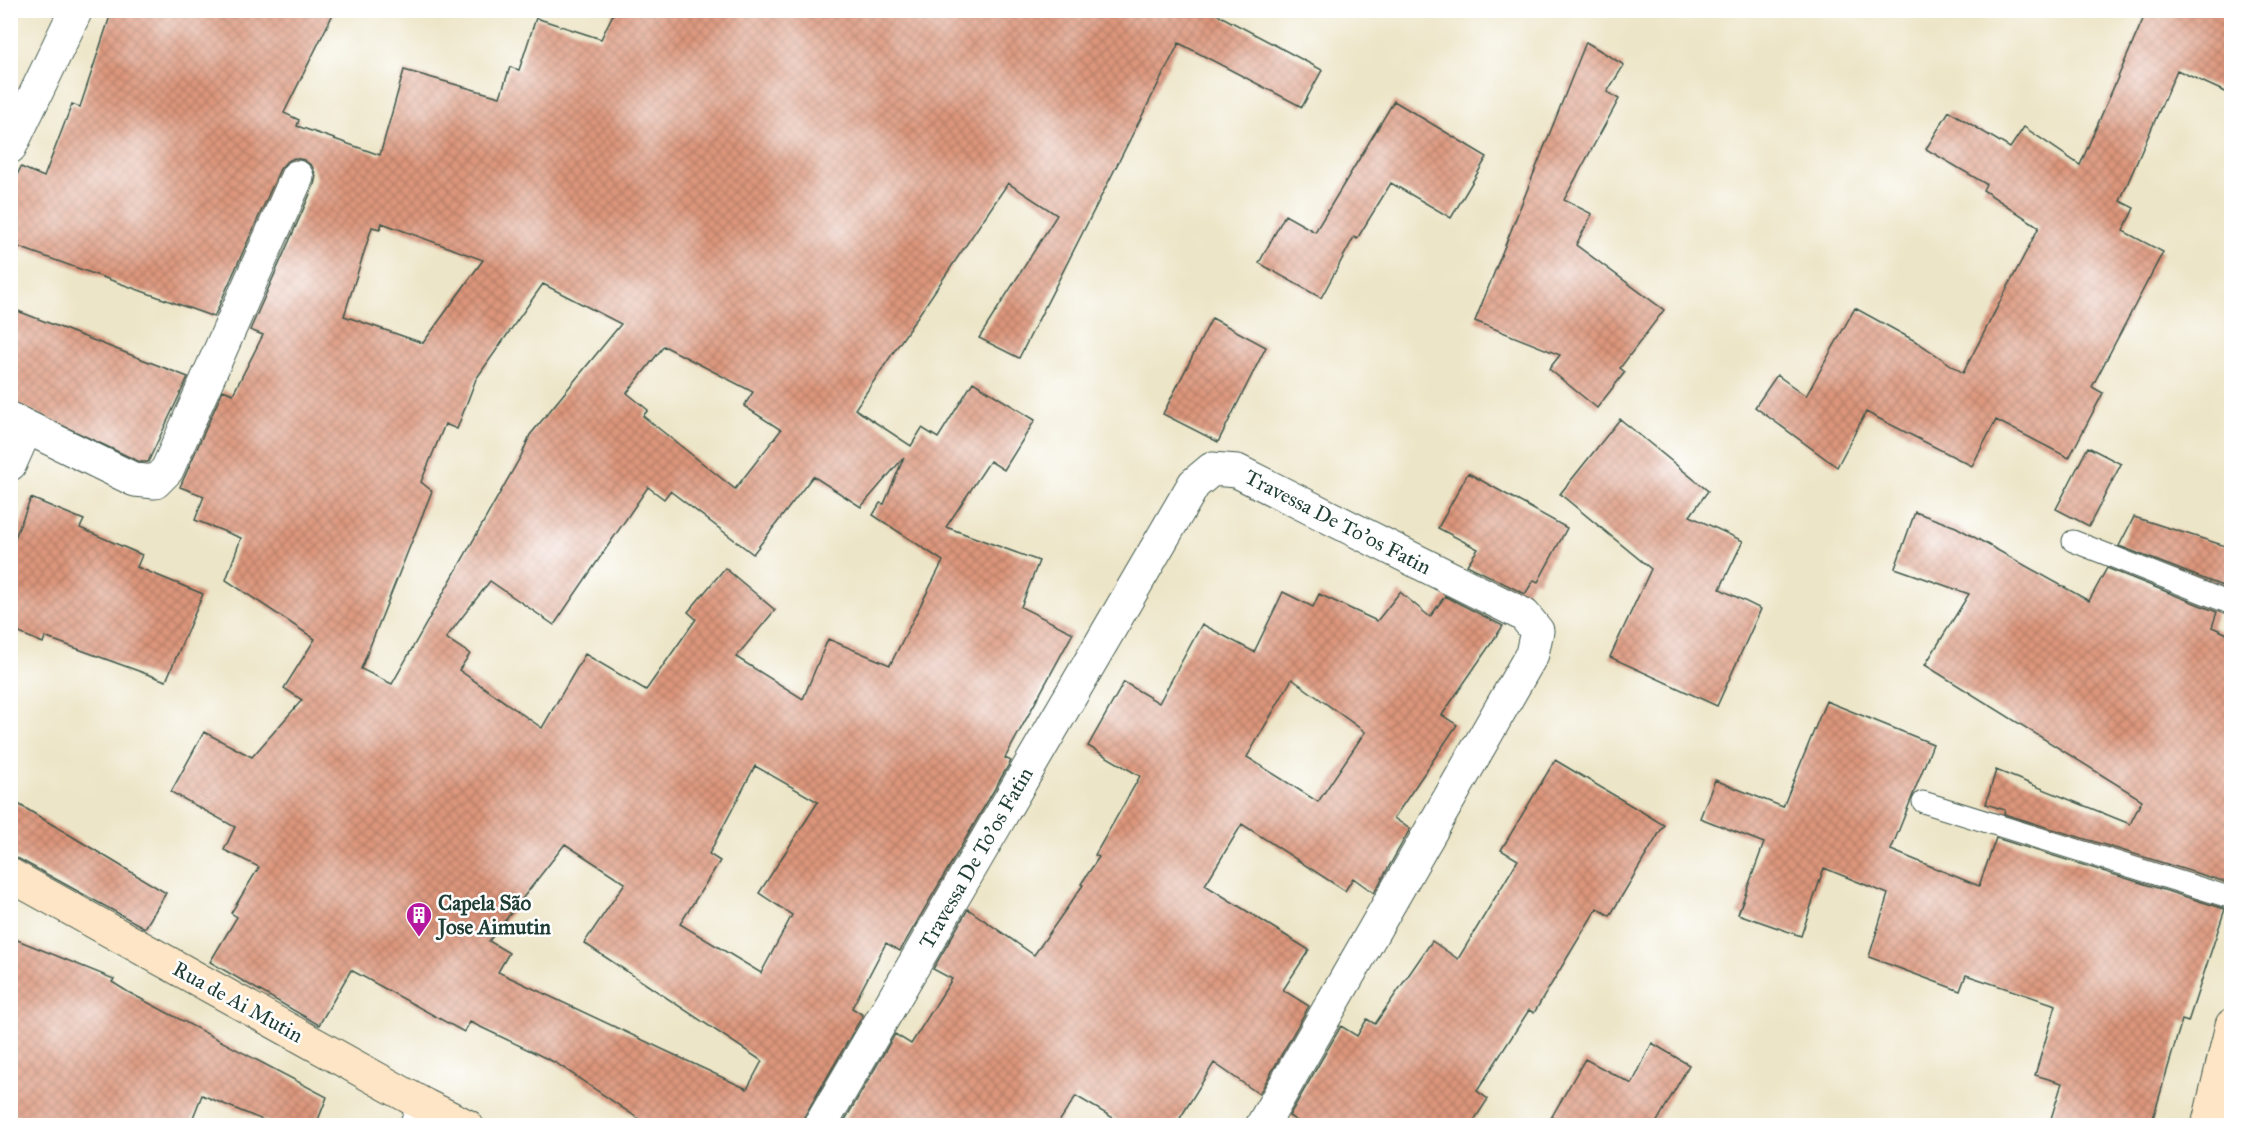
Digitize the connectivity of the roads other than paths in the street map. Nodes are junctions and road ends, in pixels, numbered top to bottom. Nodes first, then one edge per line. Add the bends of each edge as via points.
1 (76, 10) edge
2 (10, 147) edge
3 (297, 177) dead end
4 (18, 423) edge
5 (10, 464) edge
6 (2073, 541) dead end
7 (2232, 604) edge
8 (1923, 802) dead end
9 (10, 875) edge
10 (2232, 898) edge
11 (2232, 1025) edge
12 (420, 1115) edge
13 (468, 1125) edge
14 (820, 1125) edge
15 (1262, 1125) edge
16 (2208, 1125) edge

1 - 2 street
3 - 4 street via 167,470 156,482 135,480
4 - 5 street
6 - 7 lane
8 - 10 lane
9 - 12 street, Rua de Ai Mutin
11 - 16 street
12 - 13 street, Rua de Ai Mutin
14 - 15 street, Travessa De To’os Fatin via 1194,484 1212,469 1237,471 1524,615 1537,631 1532,654

